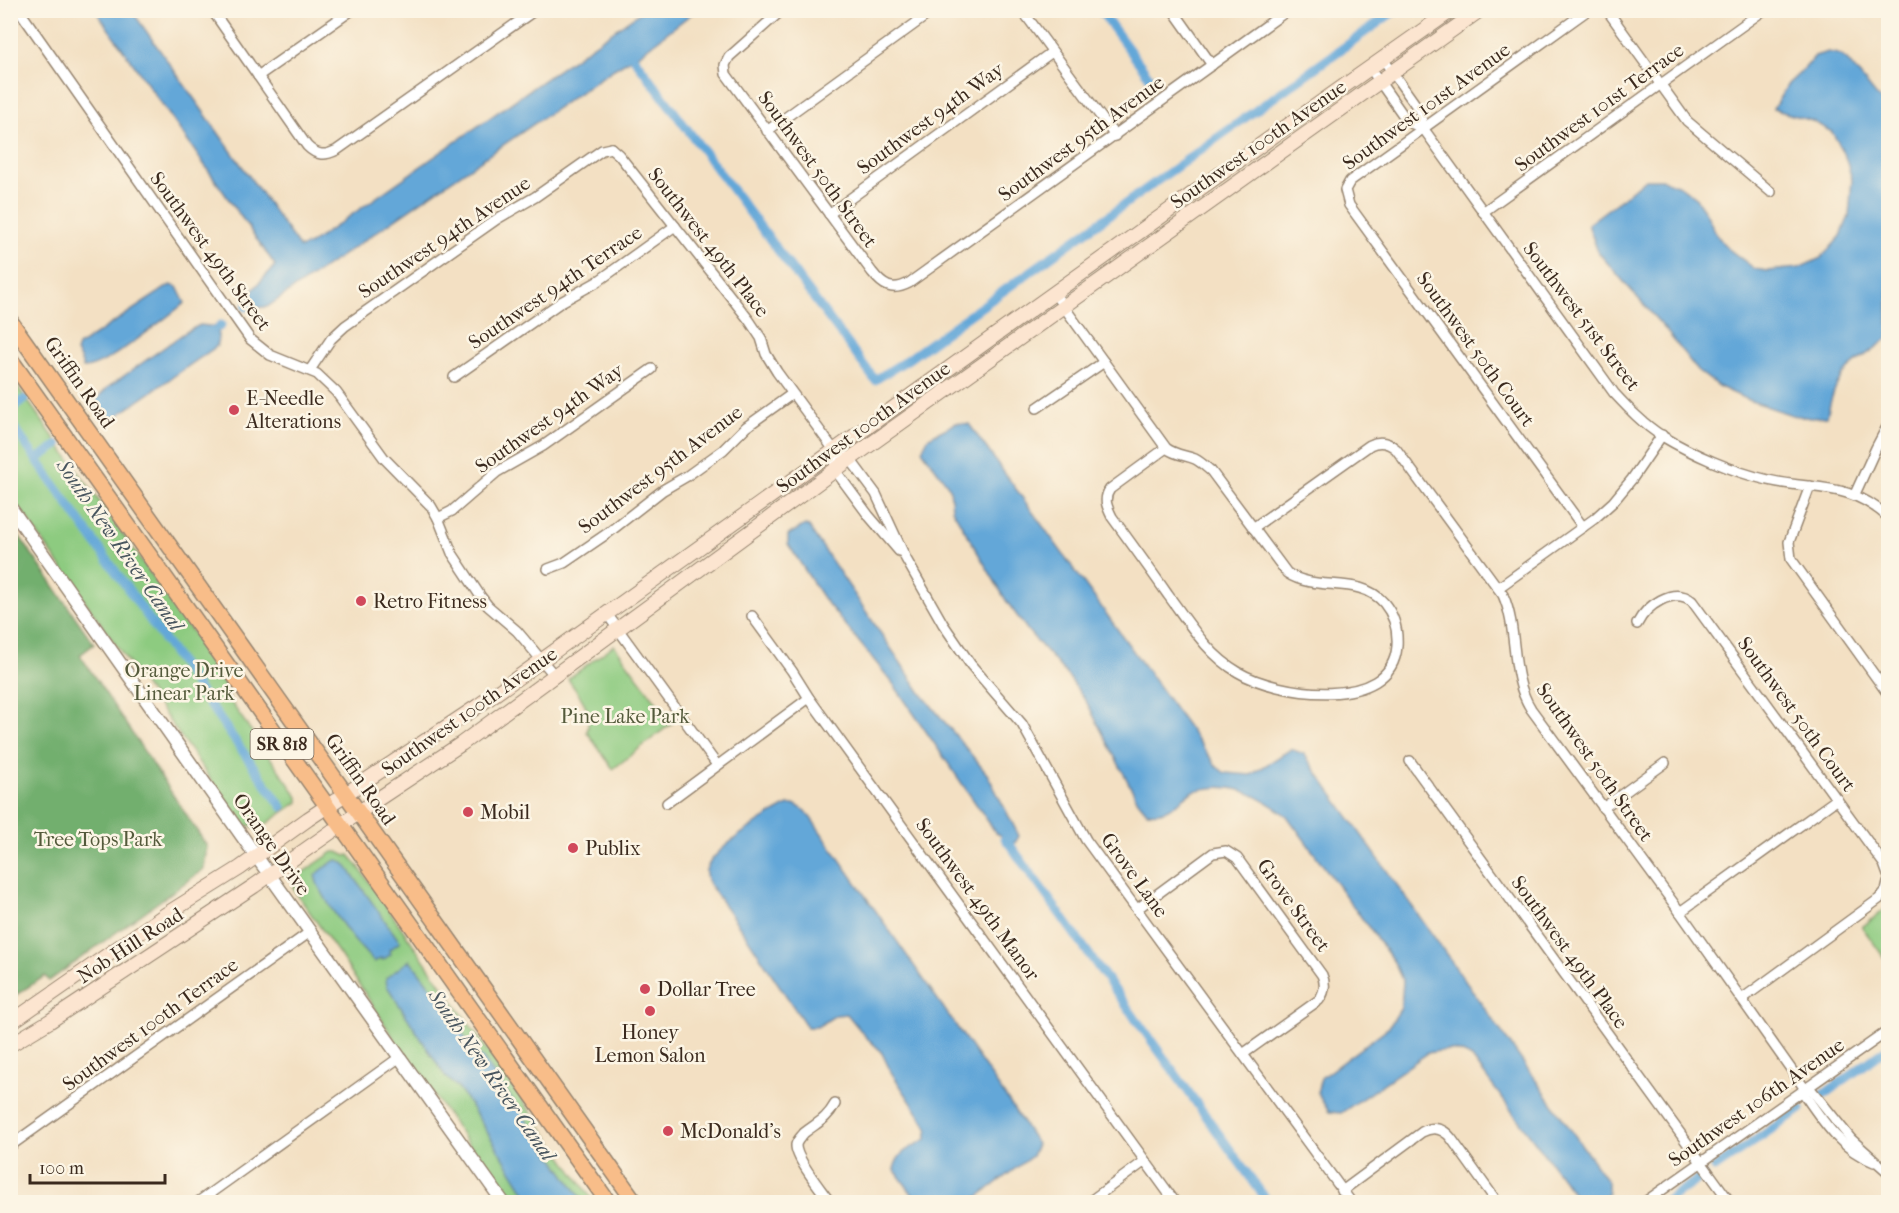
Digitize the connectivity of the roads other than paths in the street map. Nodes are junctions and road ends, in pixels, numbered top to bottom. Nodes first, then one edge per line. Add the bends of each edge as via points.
1 (19, 10) edge
2 (212, 10) edge
3 (352, 10) edge
4 (535, 10) edge
5 (782, 10) edge
6 (934, 10) edge
7 (1022, 10) edge
8 (1173, 10) edge
9 (1288, 10) edge
10 (1452, 10) edge
11 (1480, 10) edge
12 (1588, 10) edge
13 (1607, 10) edge
14 (1764, 10) edge
15 (1882, 10) edge
16 (1888, 20) edge
17 (1052, 52) junction
18 (1383, 59) junction
19 (1212, 65) junction
20 (1370, 68) junction
21 (1393, 72) junction
22 (258, 76) junction
23 (1379, 81) junction
24 (1660, 86) junction
25 (1423, 128) junction
26 (767, 131) junction
27 (1115, 136) junction
28 (610, 137) dead end
29 (611, 148) junction
30 (1345, 190) joint
31 (1771, 192) dead end
32 (1483, 212) junction
33 (829, 214) junction
34 (675, 226) junction
35 (892, 288) joint
36 (1054, 293) junction
37 (1064, 306) junction
38 (10, 321) edge
39 (16, 332) edge
40 (1104, 362) junction
41 (15, 365) edge
42 (652, 369) dead end
43 (310, 370) junction
44 (454, 377) dead end
45 (792, 394) junction
46 (1037, 408) dead end
47 (1888, 425) edge
48 (1662, 435) junction
49 (1166, 448) junction
50 (834, 450) junction
51 (850, 459) junction
52 (836, 470) junction
53 (128, 486) junction
54 (1810, 486) junction
55 (1855, 494) junction
56 (10, 507) edge
57 (438, 518) junction
58 (1888, 518) edge
59 (1583, 527) junction
60 (1253, 528) junction
61 (906, 559) junction
62 (548, 568) dead end
63 (1498, 588) junction
64 (607, 614) junction
65 (752, 616) dead end
66 (1637, 624) dead end
67 (618, 629) junction
68 (542, 660) junction
69 (555, 676) junction
70 (1888, 694) edge
71 (809, 698) junction
72 (1410, 761) dead end
73 (1665, 763) dead end
74 (717, 765) junction
75 (347, 794) junction
76 (1837, 799) junction
77 (667, 803) dead end
78 (327, 807) junction
79 (1603, 808) junction
80 (359, 812) junction
81 (340, 825) junction
82 (256, 856) junction
83 (269, 875) junction
84 (1888, 876) edge
85 (1888, 883) edge
86 (1137, 909) junction
87 (1680, 912) junction
88 (310, 932) junction
89 (1742, 999) junction
90 (10, 1023) edge
91 (1888, 1031) edge
92 (10, 1045) edge
93 (1243, 1054) junction
94 (400, 1057) junction
95 (1806, 1089) junction
96 (835, 1104) dead end
97 (10, 1146) edge
98 (1145, 1161) junction
99 (1702, 1163) junction
100 (1888, 1172) edge
101 (592, 1180) junction
102 (1342, 1191) junction
103 (500, 1201) edge
104 (198, 1203) edge
105 (608, 1203) edge
106 (620, 1203) edge
107 (635, 1203) edge
108 (830, 1203) edge
109 (1089, 1203) edge
110 (1175, 1203) edge
111 (1351, 1203) edge
112 (1497, 1203) edge
113 (1645, 1203) edge
114 (1731, 1203) edge

1 - 43 street, Southwest 49th Street via 250,339 270,356
2 - 22 street
3 - 22 street
4 - 22 street via 330,153 320,154 307,146
5 - 26 street, Southwest 50th Street via 733,52 725,65 728,78
6 - 26 street
7 - 17 street
8 - 19 street
9 - 19 street, Southwest 95th Avenue
10 - 18 main road, Southwest 100th Avenue
11 - 21 main road, Southwest 100th Avenue
12 - 25 street, Southwest 101st Avenue
13 - 24 street
14 - 24 street, Southwest 101st Terrace
15 - 16 street
17 - 27 street
17 - 33 street, Southwest 94th Way
18 - 20 main road, Southwest 100th Avenue
18 - 21 street, Southwest 51st Street
19 - 27 street, Southwest 95th Avenue
20 - 23 street, Southwest 51st Street
20 - 36 main road, Southwest 100th Avenue
21 - 23 main road, Southwest 100th Avenue
21 - 25 street, Southwest 51st Street via 1420,111
23 - 25 street, Southwest 51st Street via 1408,122
23 - 37 main road, Southwest 100th Avenue
24 - 31 street via 1687,121
24 - 32 street, Southwest 101st Terrace
25 - 30 street, Southwest 101st Avenue via 1350,181
25 - 32 street, Southwest 51st Street
26 - 33 street, Southwest 50th Street
27 - 35 street, Southwest 95th Avenue via 909,283
28 - 29 street
29 - 34 street, Southwest 49th Place
29 - 43 street, Southwest 94th Avenue via 602,150 497,219 345,326
30 - 59 street, Southwest 50th Court via 1349,205
32 - 48 street, Southwest 51st Street via 1614,393
33 - 35 street, Southwest 50th Street via 877,279
34 - 44 street, Southwest 94th Terrace
34 - 45 street, Southwest 49th Place via 756,330 771,364
36 - 37 street
36 - 50 main road, Southwest 100th Avenue
37 - 40 street
37 - 51 main road, Southwest 100th Avenue
38 - 39 main road, Griffin Road / SR 818
39 - 53 main road, Griffin Road / SR 818
40 - 46 street
40 - 49 street
41 - 53 main road via 45,391 108,479
41 - 78 main road, SR 818
42 - 57 street, Southwest 94th Way via 543,446 497,472 452,511
43 - 57 street, Southwest 49th Street via 336,392 384,458 427,501
45 - 50 street, Southwest 49th Place
45 - 62 street, Southwest 95th Avenue via 608,533 564,563
47 - 55 street
48 - 54 street, Southwest 51st Street via 1746,474
48 - 59 street via 1613,502
49 - 60 street via 1203,464
49 - 60 street via 1110,489 1106,503 1112,517 1197,634 1224,663 1273,687 1340,692 1360,690 1380,678 1396,653 1394,622 1385,604 1356,587 1297,579 1278,563
50 - 51 street, Grove Lane
50 - 52 street, Grove Lane
50 - 64 main road, Southwest 100th Avenue
51 - 52 main road, Southwest 100th Avenue
51 - 61 street, Grove Lane via 876,494
52 - 61 street, Grove Lane via 860,506
52 - 67 main road, Southwest 100th Avenue
53 - 75 main road, Griffin Road / SR 818
54 - 55 street, Southwest 51st Street
54 - 70 street via 1791,533 1790,553
55 - 58 street, Southwest 51st Street
56 - 82 street, Orange Drive
57 - 68 street, Southwest 49th Street via 452,553 481,597
59 - 63 street
60 - 63 street, Southwest 50th Street via 1370,445 1388,444 1405,460
61 - 86 street, Grove Lane via 957,646 1022,724 1081,831
63 - 79 street, Southwest 50th Street via 1509,611 1519,681 1526,702
64 - 67 street
64 - 68 main road, Southwest 100th Avenue
65 - 71 street, Southwest 49th Manor
66 - 76 street, Southwest 50th Court via 1644,614 1671,596 1682,595 1692,601
67 - 69 main road, Southwest 100th Avenue
67 - 74 street
68 - 69 street, Southwest 49th Street
68 - 75 main road, Southwest 100th Avenue
69 - 80 main road, Southwest 100th Avenue
71 - 74 street
71 - 98 street, Southwest 49th Manor
72 - 99 street, Southwest 49th Place
73 - 79 street
74 - 77 street
75 - 78 main road, Southwest 100th Avenue
75 - 80 main road, Griffin Road / SR 818
76 - 84 street, Southwest 50th Court via 1884,864
76 - 87 street
78 - 81 main road, SR 818
78 - 82 main road, Southwest 100th Avenue
79 - 87 street, Southwest 50th Street
80 - 81 main road, Southwest 100th Avenue
80 - 107 main road, Griffin Road / SR 818
81 - 83 main road, Southwest 100th Avenue
81 - 101 main road, SR 818
82 - 83 street, Orange Drive
82 - 90 main road, Nob Hill Road
83 - 88 street, Orange Drive
83 - 92 main road, Nob Hill Road
85 - 89 street via 1879,899
86 - 93 street, Grove Lane
86 - 93 street, Grove Street via 1217,852 1235,856 1244,867 1323,976 1324,989 1316,1002
87 - 89 street, Southwest 50th Street
88 - 94 street, Orange Drive
88 - 97 street, Southwest 100th Terrace
89 - 95 street, Southwest 50th Street
91 - 95 street, Southwest 106th Avenue
93 - 102 street, Grove Lane
94 - 103 street, Orange Drive
94 - 104 street
95 - 99 street, Southwest 106th Avenue
95 - 100 street, Southwest 50th Street via 1834,1136
96 - 108 street via 828,1116 803,1134 796,1146
98 - 109 street
98 - 110 street, Southwest 49th Manor
99 - 113 street, Southwest 106th Avenue
99 - 114 street, Southwest 49th Place
101 - 105 main road, SR 818
101 - 106 main road
102 - 111 street, Grove Lane
102 - 112 street via 1432,1128 1451,1138

